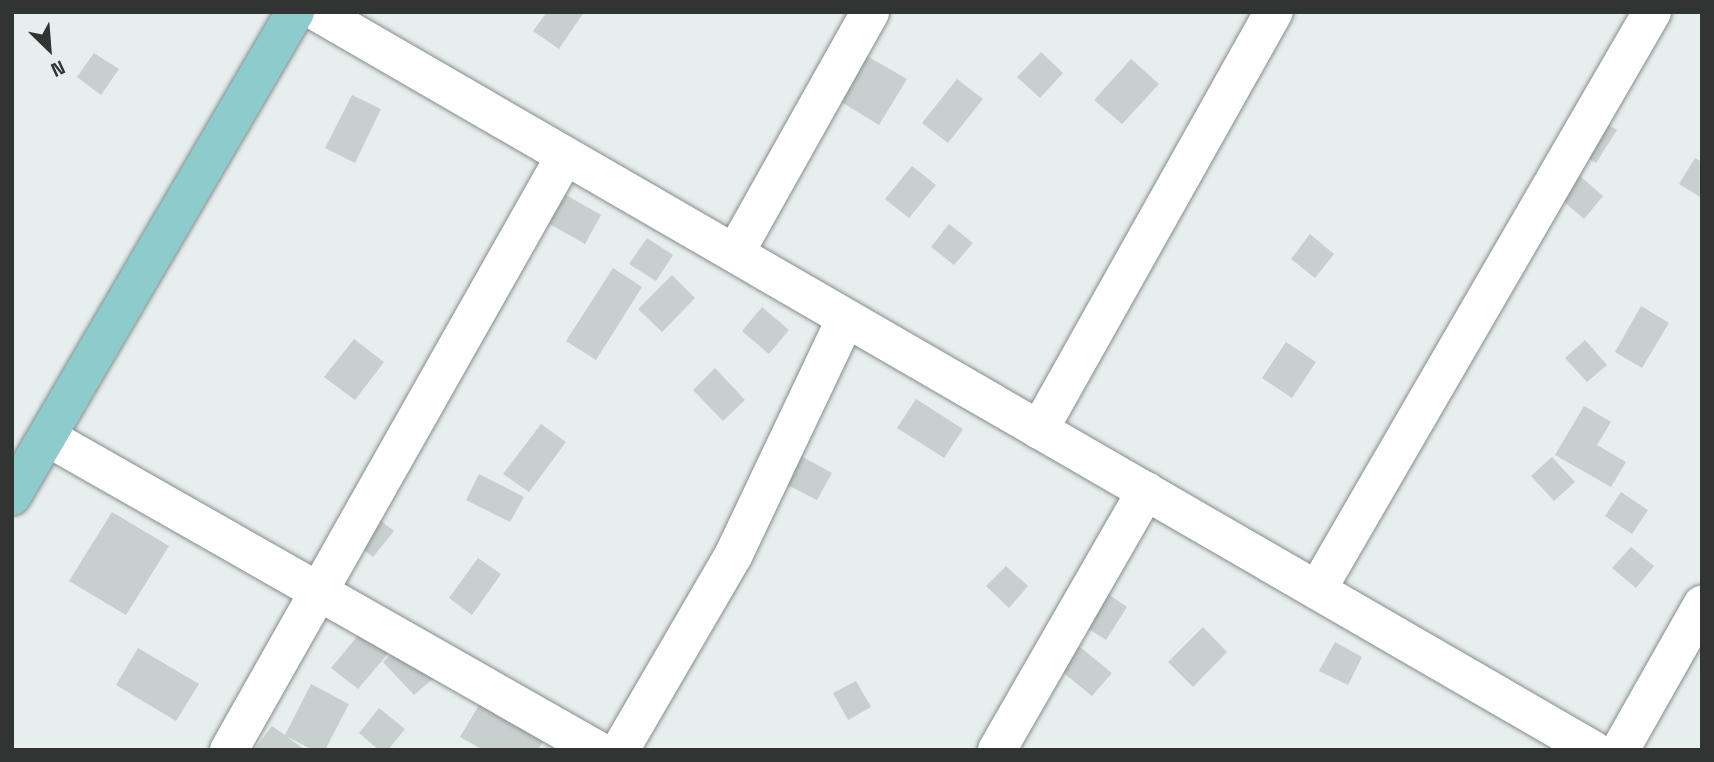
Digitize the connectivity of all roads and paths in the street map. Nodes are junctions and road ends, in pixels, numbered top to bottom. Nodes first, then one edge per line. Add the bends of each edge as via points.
1 (295, 12) edge
2 (317, 12) edge
3 (870, 12) edge
4 (1274, 12) edge
5 (1652, 12) edge
6 (565, 156) junction
7 (735, 253) junction
8 (846, 318) junction
9 (1039, 430) junction
10 (47, 437) junction
11 (1146, 491) junction
12 (12, 496) edge
13 (1317, 590) junction
14 (319, 592) junction
15 (1702, 606) edge
16 (229, 750) edge
17 (597, 750) edge
18 (620, 750) edge
19 (997, 750) edge
20 (1593, 750) edge
21 (1620, 750) edge

1 - 10 main road
2 - 6 street
3 - 7 street
4 - 9 street
5 - 13 street
6 - 7 street
6 - 14 street
7 - 8 street
8 - 9 street
8 - 18 street via 733,556
9 - 11 street
10 - 12 main road
10 - 14 street
11 - 13 street
11 - 19 street
13 - 20 street
14 - 16 street
14 - 17 street
15 - 21 street

